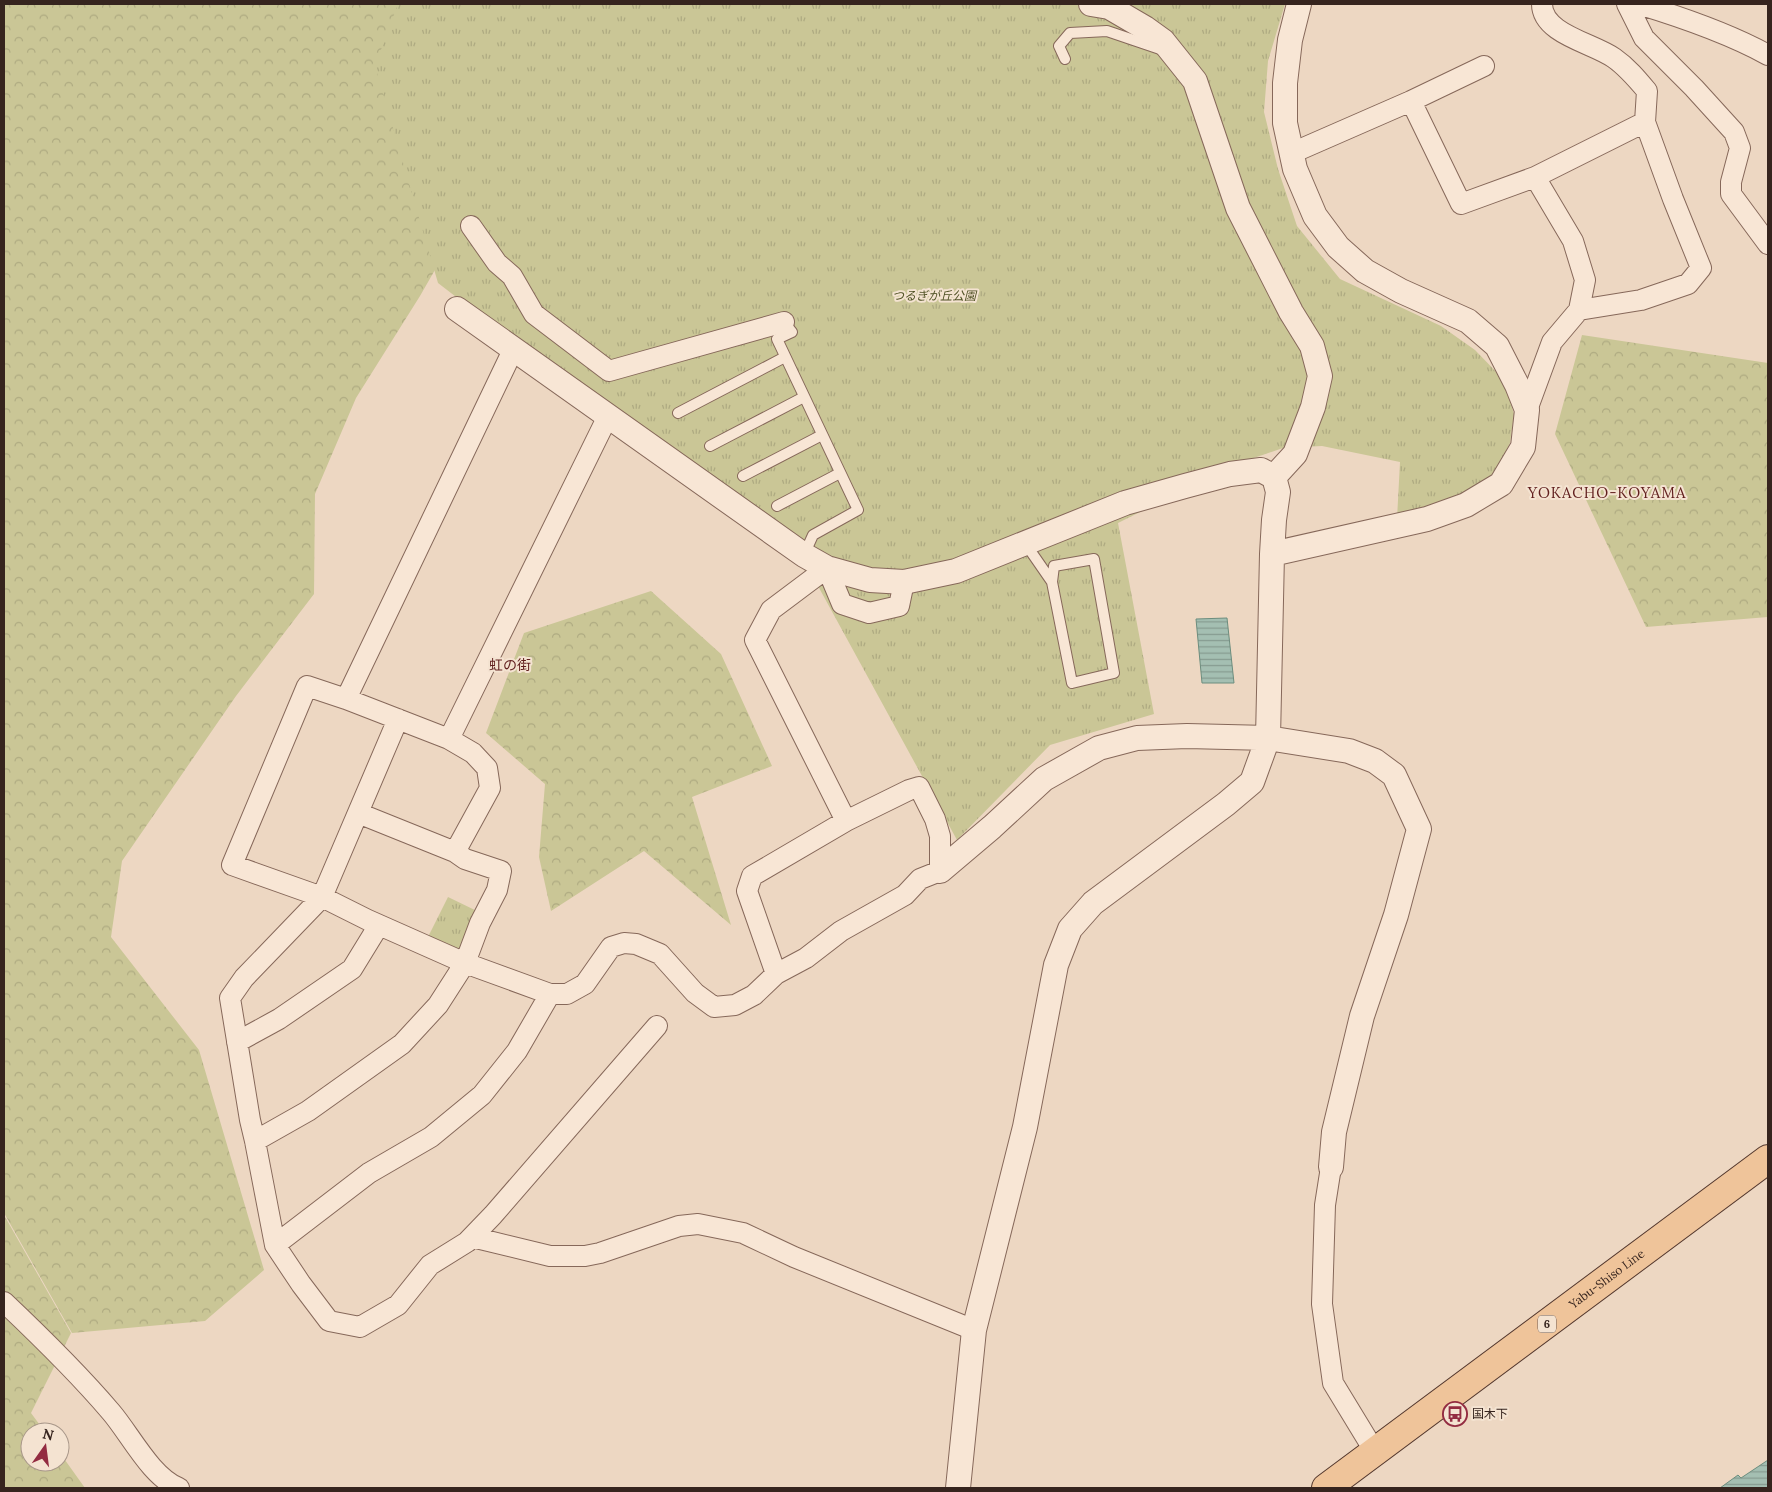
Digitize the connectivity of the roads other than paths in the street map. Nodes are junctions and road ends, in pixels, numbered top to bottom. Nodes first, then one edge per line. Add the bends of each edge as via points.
1 (1092, 4) edge
2 (1299, 4) edge
3 (1542, 4) edge
4 (1627, 4) edge
5 (1638, 4) edge
6 (1174, 54) junction
7 (1768, 55) edge
8 (1065, 59) dead end
9 (1484, 66) dead end
10 (1411, 101) junction
11 (1645, 122) junction
12 (1292, 153) junction
13 (1535, 177) junction
14 (471, 226) dead end
15 (1768, 244) edge
16 (457, 309) dead end
17 (1579, 310) junction
18 (784, 322) joint
19 (514, 348) junction
20 (785, 357) junction
21 (804, 397) junction
22 (1528, 410) junction
23 (678, 413) dead end
24 (608, 416) junction
25 (822, 435) junction
26 (710, 446) dead end
27 (840, 473) junction
28 (743, 476) dead end
29 (1274, 477) junction
30 (777, 506) dead end
31 (1025, 543) junction
32 (1272, 554) junction
33 (804, 555) junction
34 (827, 568) junction
35 (904, 582) junction
36 (1052, 582) junction
37 (346, 699) junction
38 (398, 719) junction
39 (1268, 738) junction
40 (449, 739) junction
41 (358, 813) junction
42 (846, 821) junction
43 (455, 852) junction
44 (940, 871) junction
45 (322, 897) junction
46 (379, 925) junction
47 (465, 963) junction
48 (776, 974) junction
49 (550, 994) junction
50 (657, 1026) dead end
51 (237, 1042) junction
52 (255, 1141) junction
53 (1768, 1158) edge
54 (1331, 1167) joint
55 (472, 1236) junction
56 (275, 1245) junction
57 (4, 1302) edge
58 (974, 1330) junction
59 (1375, 1452) junction
60 (179, 1488) edge
61 (958, 1488) edge
62 (1326, 1488) edge

1 - 6 street via 1109,7 1145,28 1164,41
2 - 12 street via 1290,40 1285,83 1285,124
3 - 11 street via 1542,12 1554,28 1612,56 1647,91
4 - 15 street via 1644,38 1734,132 1740,148 1731,194
5 - 7 street via 1666,12
6 - 8 lane via 1107,31 1070,33 1059,46
6 - 29 street via 1195,81 1238,208 1312,346 1320,376 1313,407 1295,454
9 - 10 street
10 - 12 street
10 - 13 street via 1461,204
11 - 13 street
11 - 17 street via 1701,268 1688,284 1640,300
12 - 22 street via 1295,169 1315,216 1338,246 1365,271 1468,321 1497,346
13 - 17 street via 1573,240 1585,280
14 - 18 street via 497,264 512,276 534,314 609,371
16 - 19 street
17 - 22 street via 1552,342
18 - 20 lane via 792,332 777,340
19 - 24 street
19 - 37 street
20 - 21 lane
20 - 23 lane
21 - 25 lane
21 - 26 lane
22 - 32 street via 1522,448 1501,484 1466,505 1427,519
24 - 33 street
24 - 40 street
25 - 27 lane
25 - 28 lane
27 - 30 lane
27 - 33 lane via 858,510 813,535
29 - 31 street via 1261,470 1203,481 1125,504
29 - 32 street via 1278,492
31 - 35 street via 956,571
31 - 36 lane
32 - 39 street
33 - 34 street
34 - 35 street via 870,580
34 - 35 street via 842,604 869,613 900,606
34 - 42 street via 771,610 755,640
36 - 36 lane via 1072,683 1114,673 1094,559 1054,566
37 - 38 street
37 - 45 street via 307,686 232,866
38 - 40 street
38 - 41 street
39 - 44 street via 1137,738 1099,748 1044,779
39 - 54 street via 1348,751 1375,761 1394,775 1419,829 1396,915 1362,1016 1334,1132
39 - 58 street via 1252,782 1093,903 1070,929 1056,965 1025,1127
40 - 43 street via 473,753 487,768 490,788
41 - 43 street
41 - 45 street
42 - 44 street via 919,787 940,836
42 - 48 street via 752,876 747,891
43 - 47 street via 465,859 501,871
44 - 48 street via 920,879 906,895 841,931 806,958
45 - 46 street
45 - 51 street via 244,978 230,998
46 - 47 street
46 - 51 street via 352,969 279,1019
47 - 49 street
47 - 52 street via 438,1005 402,1044 308,1111
48 - 49 street via 754,995 735,1005 714,1007 695,992 660,954 636,944 624,943 611,947 585,984 567,994
49 - 56 street via 517,1051 482,1095 431,1137 369,1173
50 - 55 street
51 - 52 street
52 - 56 street
53 - 59 main road, Yabu-Shiso Line / 6
54 - 59 street via 1325,1204 1322,1304 1333,1383
55 - 56 street via 430,1265 398,1305 360,1327 329,1321
55 - 58 street via 550,1256 585,1256 679,1226 698,1224 743,1233
57 - 60 street via 64,1358 112,1413 159,1475
58 - 61 street
59 - 62 main road, Yabu-Shiso Line / 6

